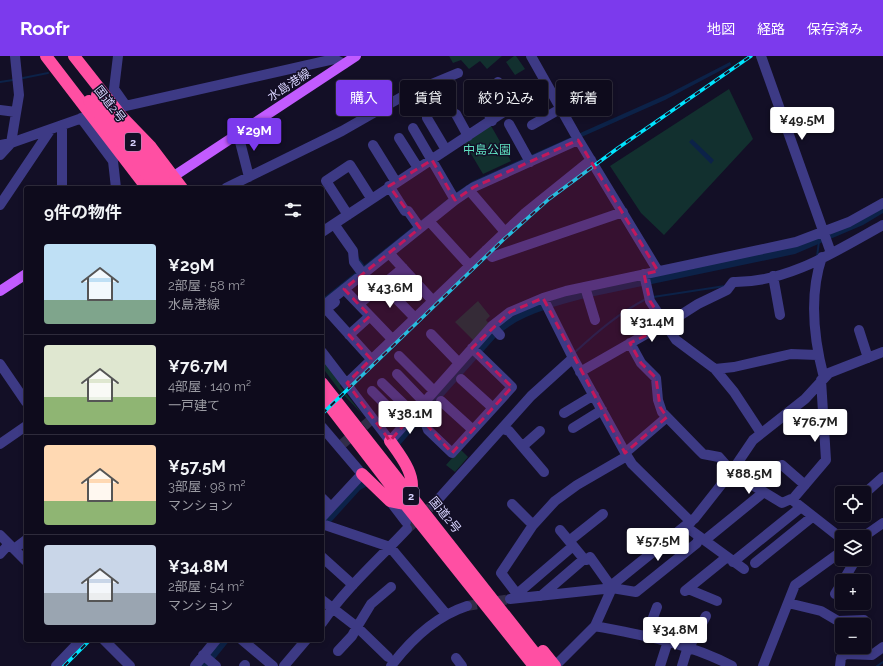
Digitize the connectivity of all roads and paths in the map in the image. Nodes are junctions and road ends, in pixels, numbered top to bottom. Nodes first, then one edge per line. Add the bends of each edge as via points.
1 (15, 56) edge
2 (46, 56) edge
3 (54, 56) edge
4 (66, 56) edge
5 (74, 56) edge
6 (356, 56) edge
7 (531, 56) edge
8 (118, 57) edge
9 (763, 57) edge
10 (344, 64) junction
11 (458, 73) dead end
12 (544, 80) edge
13 (548, 88) edge
14 (93, 98) junction
15 (556, 102) edge
16 (0, 110) edge
17 (556, 111) edge
18 (16, 112) junction
19 (456, 114) dead end
20 (490, 116) edge
21 (498, 116) edge
22 (564, 116) edge
23 (427, 118) dead end
24 (492, 120) junction
25 (509, 124) dead end
26 (62, 125) junction
27 (532, 125) dead end
28 (413, 128) dead end
29 (51, 129) junction
30 (238, 134) junction
31 (468, 136) junction
32 (399, 138) dead end
33 (577, 138) junction
34 (11, 143) junction
35 (0, 145) edge
36 (373, 145) dead end
37 (446, 150) junction
38 (0, 155) edge
39 (528, 159) junction
40 (432, 160) junction
41 (591, 160) junction
42 (418, 168) junction
43 (249, 177) junction
44 (172, 182) edge
45 (392, 184) junction
46 (62, 186) edge
47 (116, 186) edge
48 (145, 186) edge
49 (157, 186) edge
50 (163, 186) edge
51 (230, 186) edge
52 (469, 190) junction
53 (371, 198) junction
54 (454, 198) junction
55 (883, 203) edge
56 (0, 205) edge
57 (623, 212) junction
58 (348, 215) junction
59 (429, 221) junction
60 (334, 224) junction
61 (883, 225) edge
62 (419, 226) junction
63 (324, 231) edge
64 (505, 232) junction
65 (824, 235) junction
66 (486, 250) junction
67 (389, 254) junction
68 (822, 258) junction
69 (470, 266) junction
70 (403, 268) junction
71 (361, 271) junction
72 (658, 271) junction
73 (24, 275) edge
74 (773, 276) junction
75 (645, 279) junction
76 (382, 284) junction
77 (0, 291) edge
78 (346, 291) junction
79 (586, 291) junction
80 (433, 301) junction
81 (545, 303) junction
82 (359, 304) junction
83 (324, 306) edge
84 (780, 315) dead end
85 (370, 316) junction
86 (415, 318) junction
87 (595, 320) dead end
88 (666, 326) junction
89 (859, 330) dead end
90 (349, 334) junction
91 (431, 334) dead end
92 (392, 339) junction
93 (630, 343) junction
94 (475, 351) junction
95 (883, 352) edge
96 (324, 354) edge
97 (818, 355) junction
98 (399, 356) dead end
99 (573, 358) junction
100 (868, 358) junction
101 (371, 359) junction
102 (459, 363) junction
103 (0, 364) edge
104 (715, 369) junction
105 (580, 372) junction
106 (397, 374) dead end
107 (324, 376) edge
108 (461, 379) dead end
109 (822, 379) junction
110 (347, 383) junction
111 (382, 383) dead end
112 (324, 385) edge
113 (372, 391) dead end
114 (434, 391) junction
115 (594, 395) junction
116 (24, 399) edge
117 (324, 399) edge
118 (441, 401) dead end
119 (424, 402) junction
120 (493, 408) junction
121 (324, 409) edge
122 (602, 410) junction
123 (564, 413) dead end
124 (417, 415) junction
125 (667, 417) junction
126 (405, 424) junction
127 (24, 427) edge
128 (573, 428) dead end
129 (324, 429) edge
130 (503, 429) junction
131 (472, 430) junction
132 (540, 431) dead end
133 (760, 433) junction
134 (364, 434) junction
135 (390, 441) junction
136 (0, 444) edge
137 (523, 446) junction
138 (626, 454) junction
139 (782, 465) dead end
140 (732, 471) junction
141 (544, 472) dead end
142 (360, 476) junction
143 (883, 477) edge
144 (388, 482) junction
145 (805, 485) junction
146 (871, 488) edge
147 (764, 492) junction
148 (408, 499) junction
149 (324, 500) edge
150 (792, 500) junction
151 (390, 501) junction
152 (434, 504) tunnel mouth
153 (512, 504) dead end
154 (330, 507) junction
155 (802, 507) junction
156 (603, 514) dead end
157 (812, 517) junction
158 (324, 522) edge
159 (688, 524) junction
160 (883, 524) edge
161 (533, 525) junction
162 (560, 530) dead end
163 (871, 532) edge
164 (835, 534) edge
165 (0, 535) edge
166 (702, 538) junction
167 (24, 541) edge
168 (571, 544) junction
169 (388, 546) junction
170 (12, 547) junction
171 (0, 554) edge
172 (835, 556) edge
173 (461, 557) junction
174 (24, 559) edge
175 (324, 559) edge
176 (730, 559) junction
177 (586, 560) dead end
178 (755, 563) dead end
179 (744, 569) dead end
180 (351, 584) junction
181 (391, 587) dead end
182 (612, 587) junction
183 (541, 596) junction
184 (515, 597) junction
185 (480, 598) junction
186 (717, 601) dead end
187 (324, 602) edge
188 (788, 603) junction
189 (467, 606) tunnel mouth
190 (332, 609) junction
191 (659, 610) dead end
192 (446, 614) junction
193 (706, 616) dead end
194 (835, 619) edge
195 (324, 620) edge
196 (595, 626) junction
197 (357, 627) junction
198 (647, 633) junction
199 (668, 641) junction
200 (79, 642) edge
201 (106, 642) edge
202 (215, 642) edge
203 (244, 642) edge
204 (298, 643) edge
205 (691, 645) junction
206 (883, 647) edge
207 (338, 651) dead end
208 (209, 660) edge
209 (390, 661) edge
210 (715, 662) edge
211 (557, 664) edge
212 (56, 666) edge
213 (130, 666) edge
214 (195, 666) edge
215 (273, 666) edge
216 (284, 666) edge
217 (524, 666) edge
218 (534, 666) edge
219 (545, 666) edge
220 (660, 666) edge
221 (682, 666) edge
222 (732, 666) edge
223 (763, 666) edge
224 (840, 666) edge

1 - 18 street via 19,94
2 - 48 highway
3 - 14 highway, 国道2号 / 2
4 - 14 highway, 国道2号 / 2
5 - 44 highway via 122,117 151,147
6 - 10 main road, 水島港線
7 - 12 street
8 - 10 street via 114,89 124,107 334,59
9 - 65 street
10 - 30 main road, 水島港線
11 - 43 street via 405,95 342,131
13 - 15 street
14 - 44 highway, 国道2号 / 2, bridge
14 - 49 highway, 国道2号 / 2, bridge
16 - 18 street
17 - 27 street
18 - 34 street
19 - 31 street
20 - 24 street
21 - 24 street
22 - 33 street
23 - 37 street
24 - 31 street
25 - 39 street
26 - 29 street
26 - 46 street
26 - 47 street via 83,117 114,161
28 - 40 street
29 - 34 street
29 - 56 street
30 - 43 street
30 - 44 main road, 水島港線
31 - 37 street
32 - 42 street
33 - 39 street
33 - 41 street
34 - 35 street
34 - 38 street
36 - 45 street
37 - 40 street
39 - 52 street
40 - 42 street
40 - 54 street
41 - 57 street
41 - 64 street
42 - 45 street
43 - 51 street
44 - 50 main road, 水島港線
45 - 53 street
45 - 62 street via 405,211 408,211
52 - 54 street
52 - 64 street
53 - 58 street
53 - 58 street via 350,165 326,181
54 - 59 street
55 - 65 street
57 - 66 street via 492,257
57 - 72 street
58 - 60 street
59 - 62 street
59 - 69 street
60 - 63 street
60 - 71 street via 353,251 354,262
61 - 68 street
62 - 67 street
64 - 66 street
65 - 68 street
65 - 72 street
66 - 69 street
67 - 70 street
67 - 71 street
68 - 74 street via 788,273
68 - 97 street via 816,275 815,292
69 - 80 street
70 - 76 street
70 - 80 street
71 - 78 street
72 - 75 street
73 - 77 main road
74 - 84 street
74 - 88 street via 731,285 727,290 698,304
75 - 79 street
75 - 88 street via 650,301
76 - 82 street
76 - 86 street
78 - 82 street
78 - 83 street
78 - 90 street via 326,309
79 - 81 street
79 - 87 street
80 - 86 street
81 - 94 street via 510,312 496,331
81 - 99 street
82 - 85 street
85 - 90 street
85 - 92 street
86 - 92 street
88 - 93 street
88 - 104 street via 676,340
89 - 100 street
90 - 101 street
91 - 102 street
92 - 101 street
93 - 105 street
93 - 125 street via 640,363 656,378 660,407
94 - 102 street
94 - 120 street via 512,387
95 - 100 street
96 - 110 street
97 - 104 street via 791,354
97 - 109 street
98 - 114 street
99 - 105 street
99 - 130 street via 531,396
100 - 109 street via 829,373
101 - 110 street
102 - 114 street
103 - 116 street
104 - 133 street via 734,392
105 - 115 street
106 - 119 street
107 - 134 highway via 351,410
108 - 120 street
109 - 133 street via 805,399
109 - 145 street via 826,460
110 - 135 street
111 - 124 street
112 - 134 highway, 国道2号 / 2
113 - 126 street
114 - 119 street
115 - 122 street
115 - 123 street
117 - 144 highway, 国道2号 / 2
118 - 131 street
119 - 124 street
120 - 131 street
121 - 144 highway
122 - 128 street
122 - 138 street
124 - 126 street
124 - 131 street via 428,430 452,453
125 - 138 street
125 - 140 street via 704,454 719,457
126 - 135 street
127 - 136 street
129 - 142 street
130 - 137 street via 509,431
130 - 152 street
132 - 137 street
133 - 140 street
134 - 148 highway, 国道2号 / 2
135 - 148 highway via 411,478 413,487
137 - 141 street
138 - 159 street via 632,464
138 - 161 street via 564,494
139 - 145 street
140 - 147 street
140 - 159 street
142 - 151 highway
142 - 154 street
143 - 146 street
144 - 148 highway, 国道2号 / 2
145 - 150 street
147 - 150 street via 782,503
147 - 166 street
148 - 151 highway
148 - 173 highway, 国道2号 / 2
148 - 185 highway, 国道2号 / 2
149 - 154 street
150 - 155 street
151 - 169 street via 407,526
153 - 161 street
154 - 158 street
155 - 157 street
155 - 176 street
156 - 168 street
157 - 164 street
157 - 178 street
158 - 169 street
159 - 166 street
159 - 182 street
160 - 163 street
161 - 184 street via 501,573
162 - 168 street
165 - 170 street
166 - 176 street
166 - 182 street via 636,592
167 - 170 street
168 - 183 street via 584,559
168 - 184 street
169 - 180 street
169 - 192 street
170 - 171 street
170 - 174 street
172 - 188 street via 795,585
173 - 211 highway
173 - 219 highway, 国道2号 / 2
175 - 180 street
176 - 179 street
176 - 186 street via 686,590
177 - 182 street via 590,557
180 - 190 street
181 - 197 street via 371,604
182 - 183 street
182 - 196 street
183 - 184 street
185 - 217 highway via 486,615
185 - 218 highway, 国道2号 / 2
187 - 190 street
188 - 194 street via 821,611
188 - 223 street
189 - 192 street
190 - 195 street
190 - 197 street
191 - 198 street
192 - 209 street
193 - 205 street
196 - 198 street
196 - 211 street
197 - 207 street
197 - 209 street
198 - 199 street
199 - 205 street
199 - 220 street
200 - 212 street
201 - 213 street
202 - 208 street
203 - 215 street
204 - 216 street
205 - 210 street
205 - 221 street
206 - 224 street via 872,654 845,654 841,658
208 - 214 street
210 - 222 street

